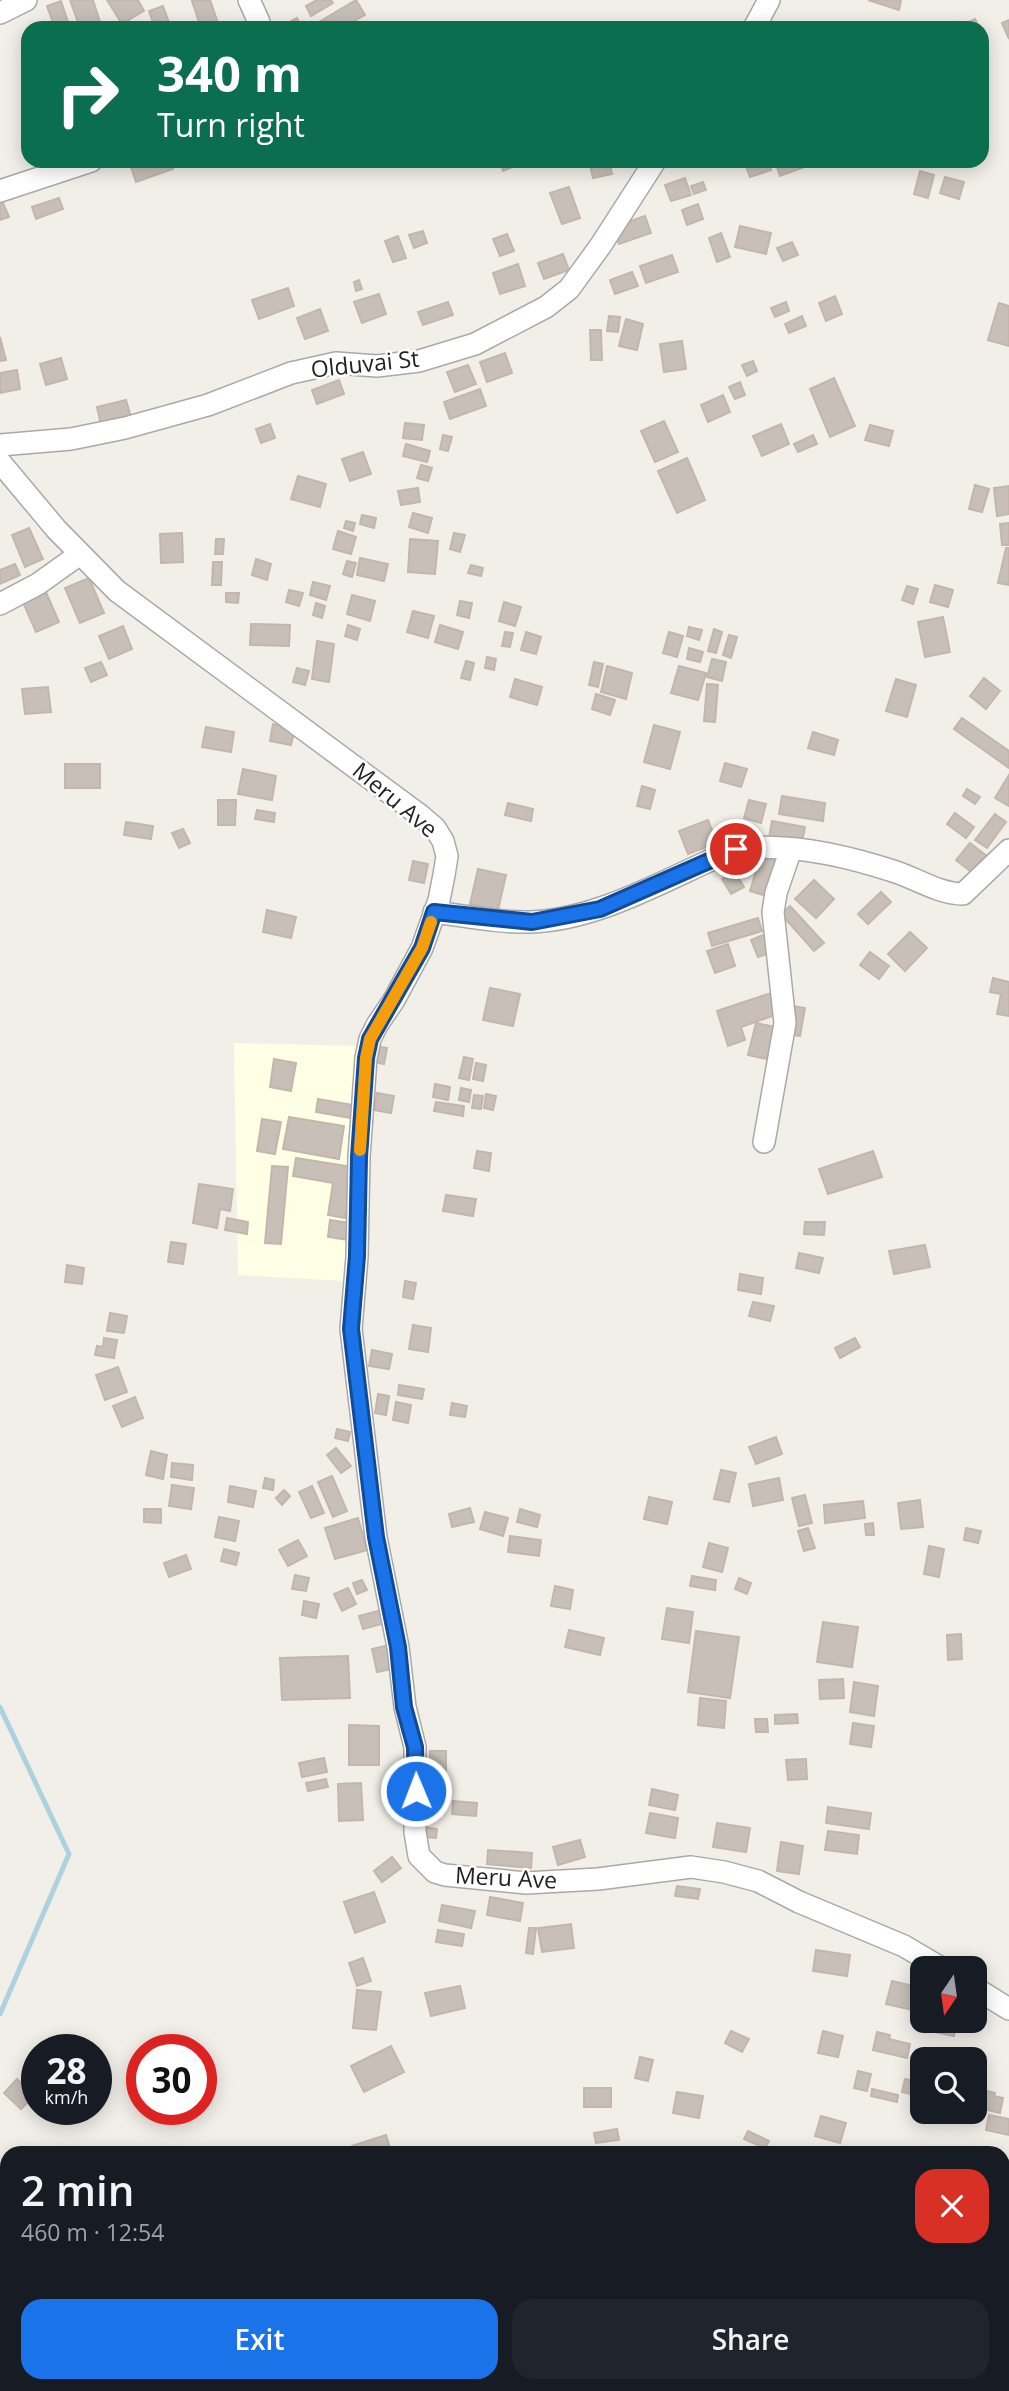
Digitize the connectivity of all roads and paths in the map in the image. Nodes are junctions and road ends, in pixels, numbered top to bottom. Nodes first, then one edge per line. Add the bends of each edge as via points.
1 (26, 0) edge
2 (249, 0) edge
3 (769, 0) edge
4 (0, 13) edge
5 (259, 21) edge
6 (758, 21) edge
7 (71, 168) edge
8 (650, 168) edge
9 (0, 191) edge
10 (0, 445) edge
11 (0, 462) edge
12 (80, 554) junction
13 (0, 604) edge
14 (791, 849) junction
15 (1009, 850) edge
16 (434, 912) junction
17 (764, 1142) dead end
18 (920, 1956) edge
19 (987, 1995) edge
20 (1009, 2009) edge

1 - 4 street
2 - 5 street
3 - 6 street
7 - 9 street
8 - 10 street, Olduvai St via 569,289 546,307 475,344 419,361 377,366 336,363 291,373 208,405 125,428 71,439
11 - 12 street, Meru Ave
12 - 13 street
12 - 16 street, Meru Ave via 163,627 435,828 447,856
14 - 15 street via 830,854 958,894 968,891
14 - 16 street via 736,849 600,909 557,919 511,922
14 - 17 street via 773,912 785,1023
16 - 18 street, Meru Ave via 422,948 370,1039 366,1058 351,1329 376,1537 398,1647 404,1707 415,1747 419,1856 445,1875 526,1883 691,1867 724,1872 758,1881
19 - 20 street

